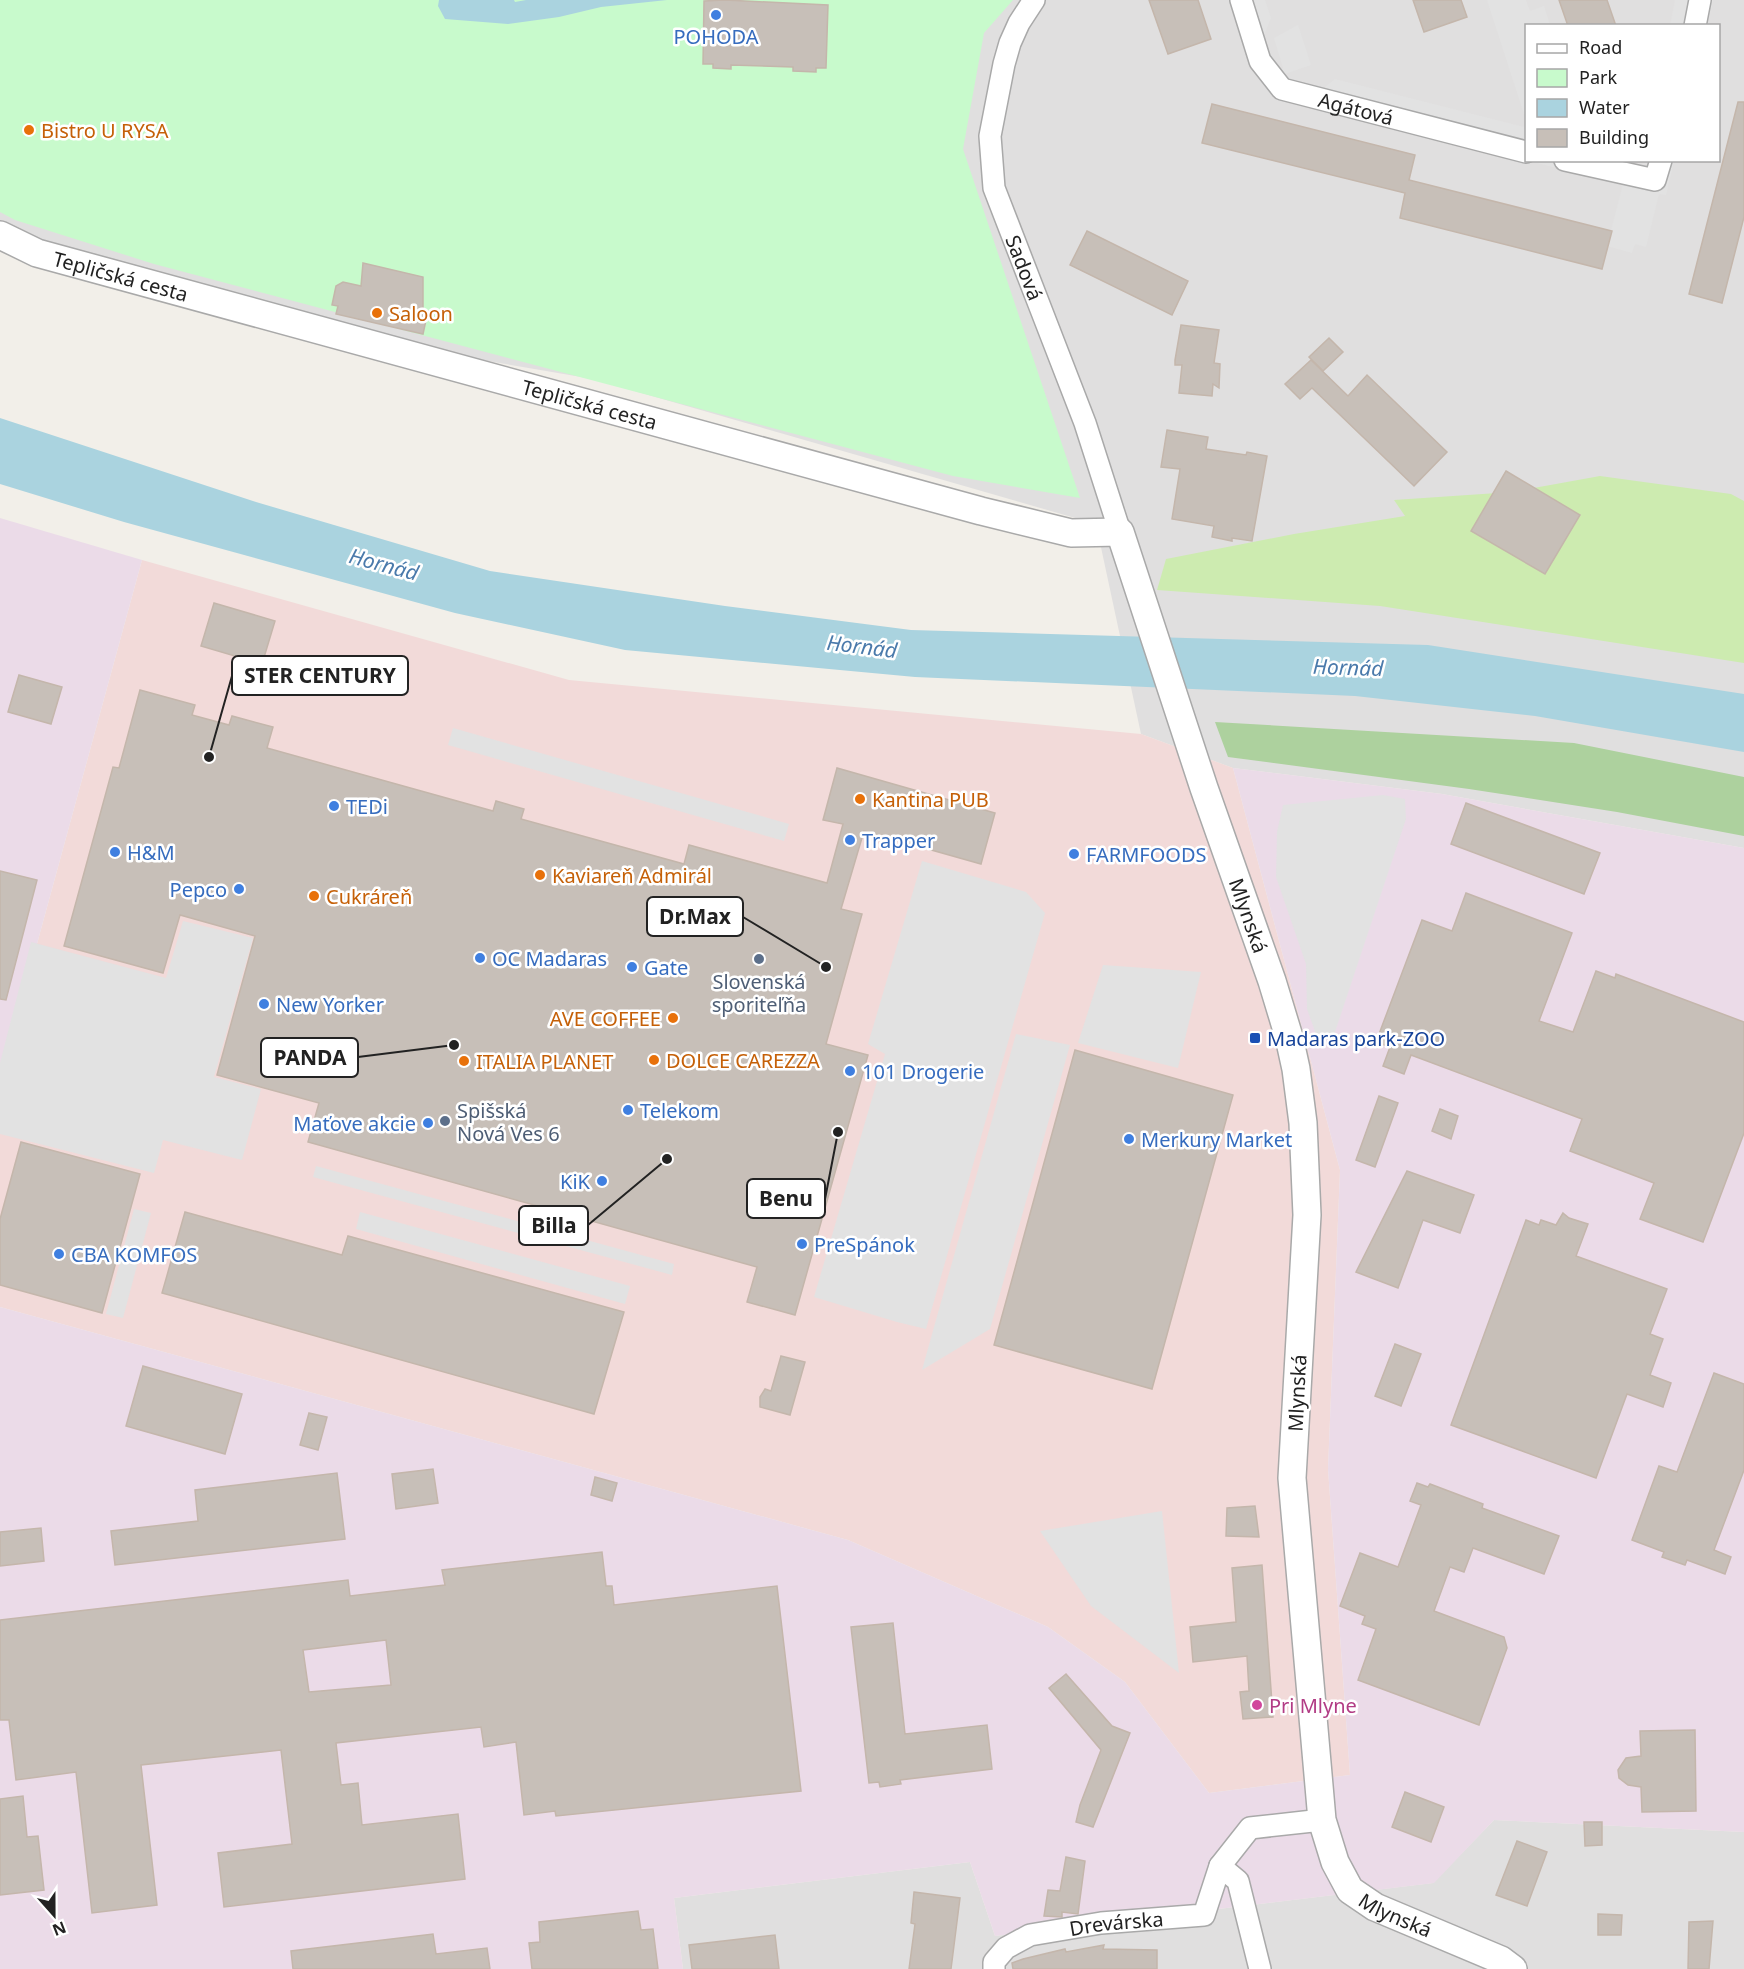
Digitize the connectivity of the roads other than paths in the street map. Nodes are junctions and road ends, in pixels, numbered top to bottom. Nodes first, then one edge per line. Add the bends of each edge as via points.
1 (1034, 0) edge
2 (1700, 0) edge
3 (1243, 8) edge
4 (1695, 24) edge
5 (1525, 151) edge
6 (1574, 162) edge
7 (1660, 162) edge
8 (0, 236) edge
9 (1120, 532) junction
10 (1322, 1820) junction
11 (1221, 1866) junction
12 (994, 1969) edge
13 (1260, 1969) edge
14 (1513, 1969) edge

1 - 9 street, Sadová via 1019,22 1004,64 990,136 994,188 1085,423
2 - 4 street
3 - 5 street, Agátová via 1260,62 1282,89
6 - 7 street via 1654,180
8 - 9 street, Tepličská cesta via 37,253 981,511 1071,533
9 - 10 street, Mlynská via 1272,981 1296,1069 1307,1215 1292,1478
10 - 11 street, Drevárska via 1250,1828
10 - 14 street, Mlynská via 1335,1862 1350,1890 1375,1908 1501,1960
11 - 12 street, Drevárska via 1204,1915 1101,1923 1030,1935 1006,1948 994,1962
11 - 13 street via 1238,1881

